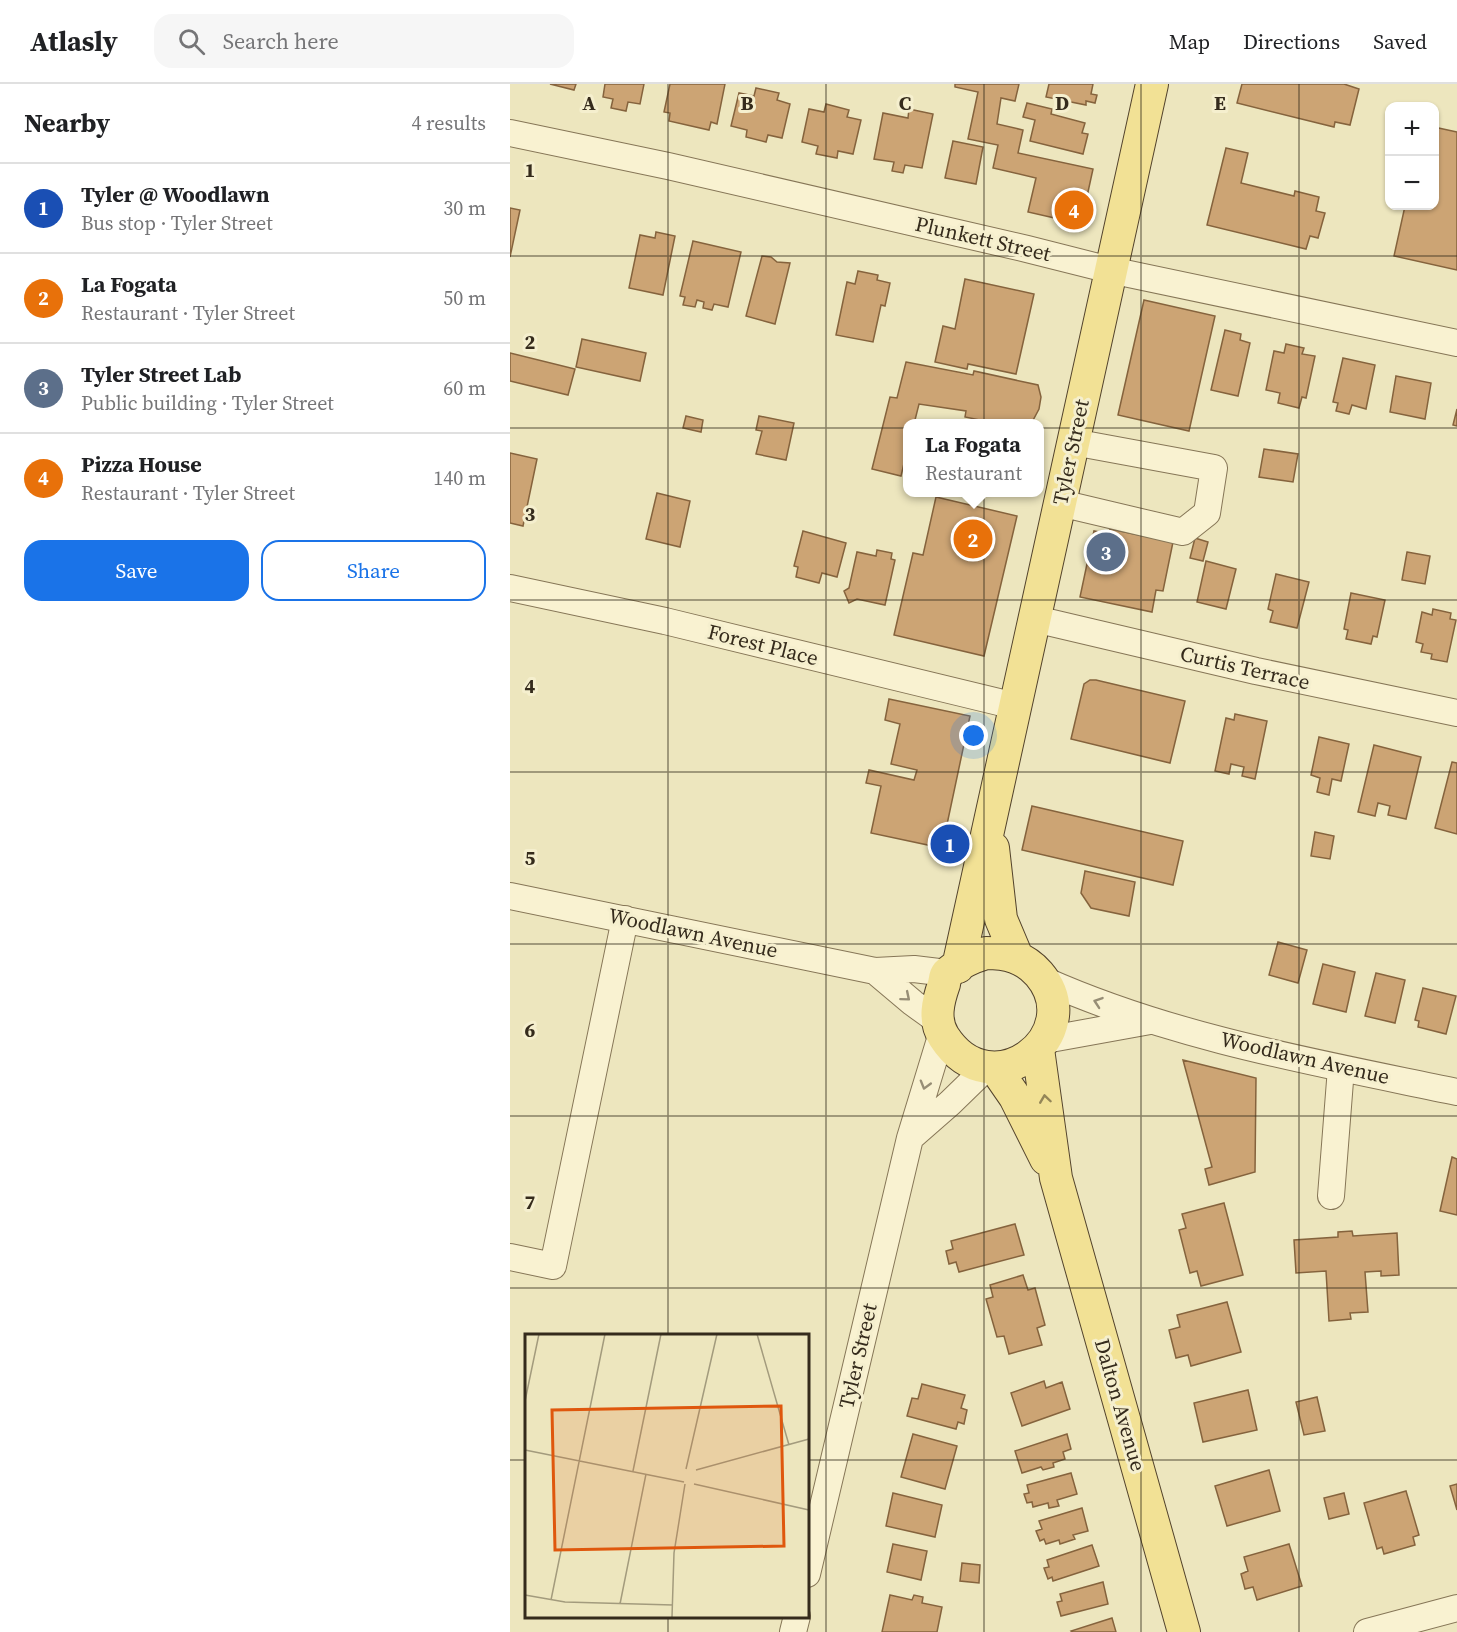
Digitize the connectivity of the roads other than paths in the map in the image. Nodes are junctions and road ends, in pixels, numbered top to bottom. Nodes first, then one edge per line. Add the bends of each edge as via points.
1 (1152, 84) edge
2 (510, 133) edge
3 (1110, 270) junction
4 (1457, 343) edge
5 (1073, 442) junction
6 (1060, 503) junction
7 (510, 588) edge
8 (1035, 619) junction
9 (1015, 706) junction
10 (1457, 712) edge
11 (989, 820) junction
12 (510, 896) edge
13 (625, 919) junction
14 (1017, 957) junction
15 (952, 970) junction
16 (875, 971) junction
17 (1044, 980) junction
18 (1153, 1021) junction
19 (940, 1027) junction
20 (1041, 1044) junction
21 (991, 1068) junction
22 (1341, 1068) junction
23 (1457, 1092) edge
24 (910, 1138) junction
25 (1056, 1178) junction
26 (1331, 1196) dead end
27 (510, 1257) edge
28 (808, 1570) edge
29 (1457, 1608) edge
30 (797, 1617) edge
31 (793, 1632) edge
32 (1184, 1632) edge
33 (1367, 1632) edge

1 - 3 main road, Tyler Street
2 - 3 street, Plunkett Street
3 - 4 street, Plunkett Street
3 - 5 main road, Tyler Street
5 - 6 main road, Tyler Street
5 - 6 street via 1214,468 1207,513 1183,532
6 - 8 main road, Tyler Street
7 - 9 street, Forest Place via 665,621
8 - 9 main road, Tyler Street
8 - 10 street, Curtis Terrace via 1256,671
9 - 11 main road, Tyler Street
11 - 14 main road, Tyler Street via 1001,919
11 - 15 main road, Tyler Street
12 - 13 street, Woodlawn Avenue
13 - 16 street, Woodlawn Avenue
13 - 27 street via 553,1266
14 - 15 main road via 986,953
14 - 17 main road
15 - 16 street, Woodlawn Avenue
15 - 19 main road via 938,1001
16 -> 19 street, Woodlawn Avenue
18 -> 17 street, Woodlawn Avenue
17 - 20 main road via 1052,1010
18 - 20 street, Woodlawn Avenue
18 - 22 street, Woodlawn Avenue
19 - 21 main road via 953,1050 968,1062
19 -> 24 street, Tyler Street
20 - 21 main road via 1011,1066
25 -> 20 main road, Dalton Avenue
21 - 24 street
21 - 25 main road, Dalton Avenue via 1015,1097
22 - 23 street, Woodlawn Avenue
22 - 26 street
24 - 28 street, Tyler Street
25 - 32 main road, Dalton Avenue
29 - 33 street
30 - 31 street

